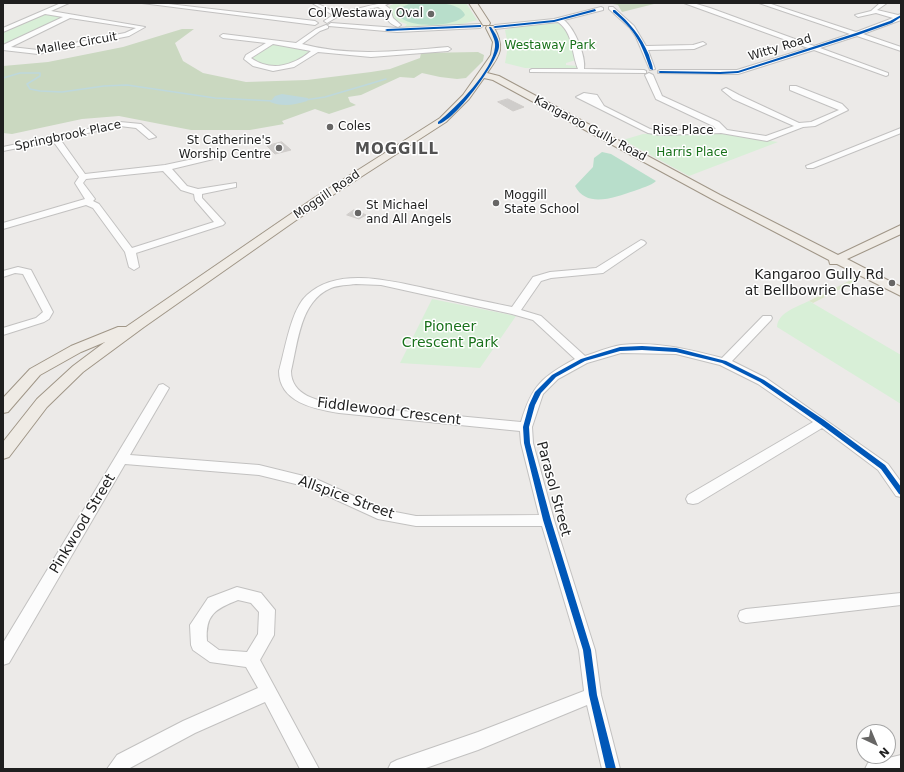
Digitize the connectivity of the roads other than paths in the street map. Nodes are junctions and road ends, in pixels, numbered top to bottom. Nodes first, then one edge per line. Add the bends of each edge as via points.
1 (66, 3) edge
2 (145, 3) edge
3 (315, 3) edge
4 (387, 3) edge
5 (473, 3) edge
6 (687, 3) edge
7 (762, 3) edge
8 (884, 3) edge
9 (59, 4) edge
10 (380, 5) junction
11 (601, 7) edge
12 (44, 12) junction
13 (875, 12) junction
14 (336, 14) junction
15 (858, 15) dead end
16 (68, 17) junction
17 (900, 17) edge
18 (559, 20) junction
19 (328, 24) junction
20 (398, 24) dead end
21 (315, 25) junction
22 (489, 26) junction
23 (3, 30) edge
24 (857, 34) junction
25 (223, 36) dead end
26 (270, 43) junction
27 (295, 44) junction
28 (703, 44) dead end
29 (5, 47) edge
30 (644, 48) junction
31 (816, 48) junction
32 (901, 48) edge
33 (448, 49) dead end
34 (316, 50) junction
35 (581, 68) dead end
36 (532, 71) dead end
37 (648, 72) junction
38 (659, 73) junction
39 (886, 74) dead end
40 (482, 76) junction
41 (793, 88) dead end
42 (726, 90) dead end
43 (665, 100) junction
44 (601, 108) dead end
45 (799, 125) junction
46 (901, 130) edge
47 (722, 131) junction
48 (152, 137) dead end
49 (56, 139) junction
50 (3, 149) edge
51 (223, 154) dead end
52 (810, 166) dead end
53 (165, 168) junction
54 (82, 177) junction
55 (233, 185) dead end
56 (198, 192) junction
57 (87, 202) junction
58 (3, 226) edge
59 (901, 229) edge
60 (641, 243) dead end
61 (130, 252) junction
62 (836, 260) junction
63 (134, 267) dead end
64 (3, 274) edge
65 (901, 292) edge
66 (901, 297) edge
67 (515, 311) junction
68 (767, 318) dead end
69 (139, 324) junction
70 (3, 332) edge
71 (66, 354) junction
72 (93, 358) junction
73 (583, 360) junction
74 (724, 362) junction
75 (162, 388) dead end
76 (3, 408) edge
77 (822, 422) junction
78 (526, 427) junction
79 (3, 453) edge
80 (122, 459) junction
81 (901, 492) edge
82 (693, 499) dead end
83 (547, 520) junction
84 (901, 599) edge
85 (746, 616) dead end
86 (3, 658) edge
87 (251, 660) junction
88 (268, 692) junction
89 (593, 695) junction
90 (901, 764) edge
91 (116, 769) edge
92 (310, 769) edge
93 (397, 769) edge
94 (611, 769) edge
95 (874, 769) edge

1 - 9 street
2 - 21 street
3 - 14 street
4 - 10 street
5 - 22 main road, Moggill Road
6 - 31 street
7 - 24 street
8 - 13 street via 874,9
9 - 12 street
10 - 14 street
10 - 20 street via 388,10 392,22
11 - 18 street
11 - 30 street via 617,14 632,27
12 - 16 street, Mallee Circuit
12 - 23 street
13 - 15 street
13 - 17 street
14 - 19 street
16 - 29 street, Mallee Circuit
16 - 29 street, Mallee Circuit via 145,27 127,35 38,52 11,50
17 - 24 street, Witty Road
18 - 22 street
18 - 35 street via 570,29 574,37
19 - 21 street
19 - 22 street via 398,30
19 - 27 street
21 - 27 street
22 - 40 main road, Moggill Road via 497,42 497,50
24 - 31 street, Witty Road
24 - 32 street
25 - 26 street
26 - 27 street
26 - 34 street via 247,59 253,64 268,68 289,67
27 - 34 street
28 - 30 street via 694,47
30 - 37 street
31 - 38 street, Witty Road via 738,72
31 - 39 street
33 - 34 street via 376,55
36 - 37 street, Witty Road
37 - 38 street, Witty Road
37 - 43 street via 657,94
38 - 43 street
40 - 62 main road, Kangaroo Gully Road via 496,78
40 - 69 main road, Moggill Road via 457,108 443,120 330,192
41 - 45 street via 844,110 812,124
42 - 45 street
43 - 47 street via 716,124
44 - 47 street, Rise Place via 648,131
45 - 47 street via 796,129 767,139
46 - 52 street
48 - 49 street, Springbrook Place via 138,126 124,124
49 - 50 street, Springbrook Place
49 - 54 street
51 - 53 street
53 - 54 street
53 - 56 street via 184,188
54 - 57 street via 79,183 90,199
55 - 56 street
56 - 61 street via 198,198 220,223
57 - 58 street
57 - 61 street via 96,206
59 - 62 main road
60 - 67 street via 599,271 537,279
61 - 63 street
62 - 65 main road, Kangaroo Gully Road
62 - 66 main road, Kangaroo Gully Road
64 - 70 street via 15,270 27,272 48,312 40,320
67 - 73 street, Fiddlewood Crescent via 537,318
67 - 78 street, Fiddlewood Crescent via 381,282 356,281 329,285 310,297 300,314 285,370 285,380 291,390 302,399 318,406
68 - 74 street
69 - 71 main road, Moggill Road
69 - 72 main road, Moggill Road
71 - 72 main road via 85,354
71 - 76 main road, Moggill Road via 35,372
72 - 79 main road, Moggill Road via 42,403
73 - 74 street, Parasol Street via 620,349 642,348 676,350
73 - 78 street, Parasol Street via 554,376 538,392
74 - 77 street, Parasol Street via 762,381
75 - 80 street, Pinkwood Street
77 - 81 street, Parasol Street via 884,467
77 - 82 street
78 - 83 street, Parasol Street via 527,443
80 - 83 street, Allspice Street via 258,470 310,483 383,515 416,521
80 - 86 street, Pinkwood Street
83 - 89 street, Parasol Street via 587,650
84 - 85 street
87 - 87 street via 216,658 200,645 198,625 213,603 237,593 256,598 267,610 266,635
87 - 88 street
88 - 91 street via 189,727 123,761
88 - 92 street
89 - 93 street via 478,741
89 - 94 street, Parasol Street
90 - 95 street

